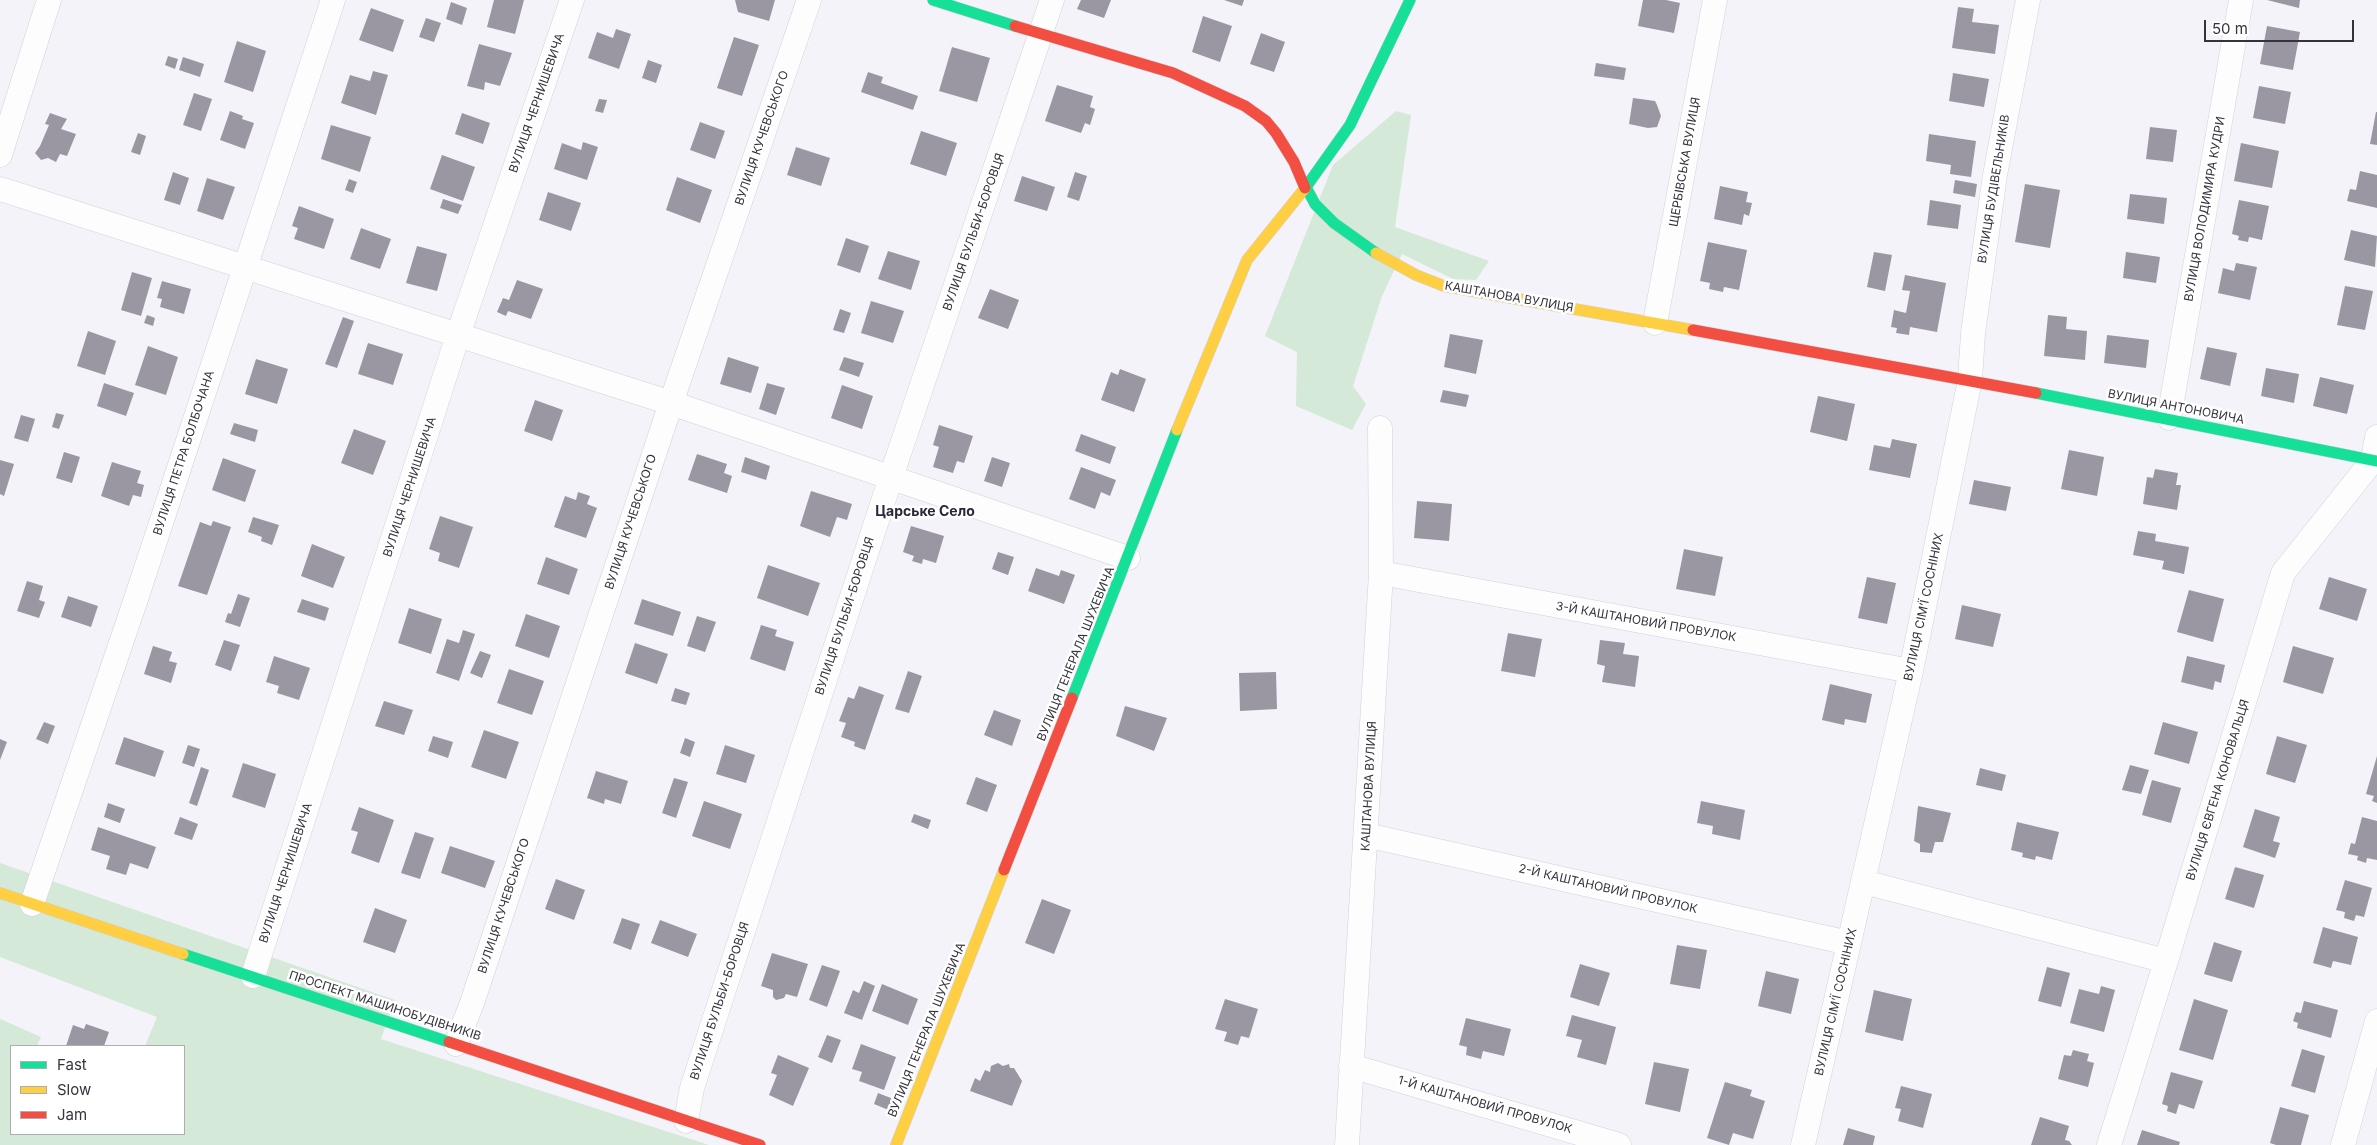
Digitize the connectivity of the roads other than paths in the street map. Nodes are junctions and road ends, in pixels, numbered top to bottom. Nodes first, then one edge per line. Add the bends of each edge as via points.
1 (49, 0) edge
2 (333, 0) edge
3 (572, 0) edge
4 (809, 0) edge
5 (933, 0) edge
6 (1052, 0) edge
7 (1410, 0) edge
8 (1715, 0) edge
9 (2028, 0) edge
10 (2241, 0) edge
11 (1040, 35) junction
12 (0, 155) edge
13 (1306, 187) junction
14 (0, 189) edge
15 (245, 267) junction
16 (1655, 323) junction
17 (458, 335) junction
18 (1970, 380) junction
19 (671, 403) junction
20 (2169, 418) junction
21 (1380, 428) dead end
22 (2377, 437) edge
23 (2375, 461) edge
24 (891, 477) junction
25 (1128, 558) junction
26 (1381, 573) junction
27 (1911, 671) junction
28 (1366, 835) junction
29 (1864, 882) junction
30 (0, 893) edge
31 (32, 904) junction
32 (1850, 943) junction
33 (2166, 961) junction
34 (252, 976) junction
35 (2377, 1021) edge
36 (456, 1044) junction
37 (1351, 1066) junction
38 (686, 1120) junction
39 (760, 1145) edge
40 (896, 1145) edge
41 (1347, 1145) edge
42 (1619, 1145) edge
43 (1803, 1145) edge
44 (2108, 1145) edge
45 (2343, 1145) edge

1 - 12 street
2 - 15 street, ВУЛИЦЯ ПЕТРА БОЛБОЧАНА
3 - 17 street, ВУЛИЦЯ ЧЕРНИШЕВИЧА
4 - 19 street, ВУЛИЦЯ КУЧЕВСЬКОГО
5 - 11 street
6 - 11 street, ВУЛИЦЯ БУЛЬБИ-БОРОВЦЯ
7 - 13 street, ВУЛИЦЯ ГЕНЕРАЛА ШУХЕВИЧА via 1350,125
8 - 16 street, ЩЕРБІВСЬКА ВУЛИЦЯ
9 - 18 street, ВУЛИЦЯ БУДІВЕЛЬНИКІВ via 1995,174 1973,333
10 - 20 street, ВУЛИЦЯ ВОЛОДИМИРА КУДРИ
11 - 13 street via 1173,73 1245,106 1266,122 1286,147
11 - 24 street, ВУЛИЦЯ БУЛЬБИ-БОРОВЦЯ
13 - 16 street, КАШТАНОВА ВУЛИЦЯ via 1323,213 1354,238 1390,261 1444,286
13 - 25 street, ВУЛИЦЯ ГЕНЕРАЛА ШУХЕВИЧА via 1247,260
14 - 15 street
15 - 17 street
15 - 31 street, ВУЛИЦЯ ПЕТРА БОЛБОЧАНА
16 - 18 street
17 - 19 street
17 - 34 street, ВУЛИЦЯ ЧЕРНИШЕВИЧА
18 - 20 street, ВУЛИЦЯ АНТОНОВИЧА
18 - 27 street, ВУЛИЦЯ СІМ’Ї СОСНІНИХ
19 - 24 street
19 - 36 street, ВУЛИЦЯ КУЧЕВСЬКОГО
20 - 23 street, ВУЛИЦЯ АНТОНОВИЧА
21 - 26 street, КАШТАНОВА ВУЛИЦЯ
22 - 23 street
23 - 33 street, ВУЛИЦЯ ЄВГЕНА КОНОВАЛЬЦЯ via 2283,573
24 - 25 street
24 - 38 street, ВУЛИЦЯ БУЛЬБИ-БОРОВЦЯ via 692,1088
25 - 40 street, ВУЛИЦЯ ГЕНЕРАЛА ШУХЕВИЧА
26 - 27 street, 3-Й КАШТАНОВИЙ ПРОВУЛОК
26 - 28 street, КАШТАНОВА ВУЛИЦЯ
27 - 29 street, ВУЛИЦЯ СІМ’Ї СОСНІНИХ
28 - 32 street, 2-Й КАШТАНОВИЙ ПРОВУЛОК
28 - 37 street, КАШТАНОВА ВУЛИЦЯ
29 - 32 street, ВУЛИЦЯ СІМ’Ї СОСНІНИХ
29 - 33 street
30 - 31 street, ПРОСПЕКТ МАШИНОБУДІВНИКІВ
31 - 34 street, ПРОСПЕКТ МАШИНОБУДІВНИКІВ
32 - 43 street, ВУЛИЦЯ СІМ’Ї СОСНІНИХ
33 - 44 street, ВУЛИЦЯ ЄВГЕНА КОНОВАЛЬЦЯ
34 - 36 street, ПРОСПЕКТ МАШИНОБУДІВНИКІВ
35 - 45 street
36 - 38 street, ПРОСПЕКТ МАШИНОБУДІВНИКІВ
37 - 41 street, КАШТАНОВА ВУЛИЦЯ
37 - 42 street, 1-Й КАШТАНОВИЙ ПРОВУЛОК
38 - 39 street, ПРОСПЕКТ МАШИНОБУДІВНИКІВ

